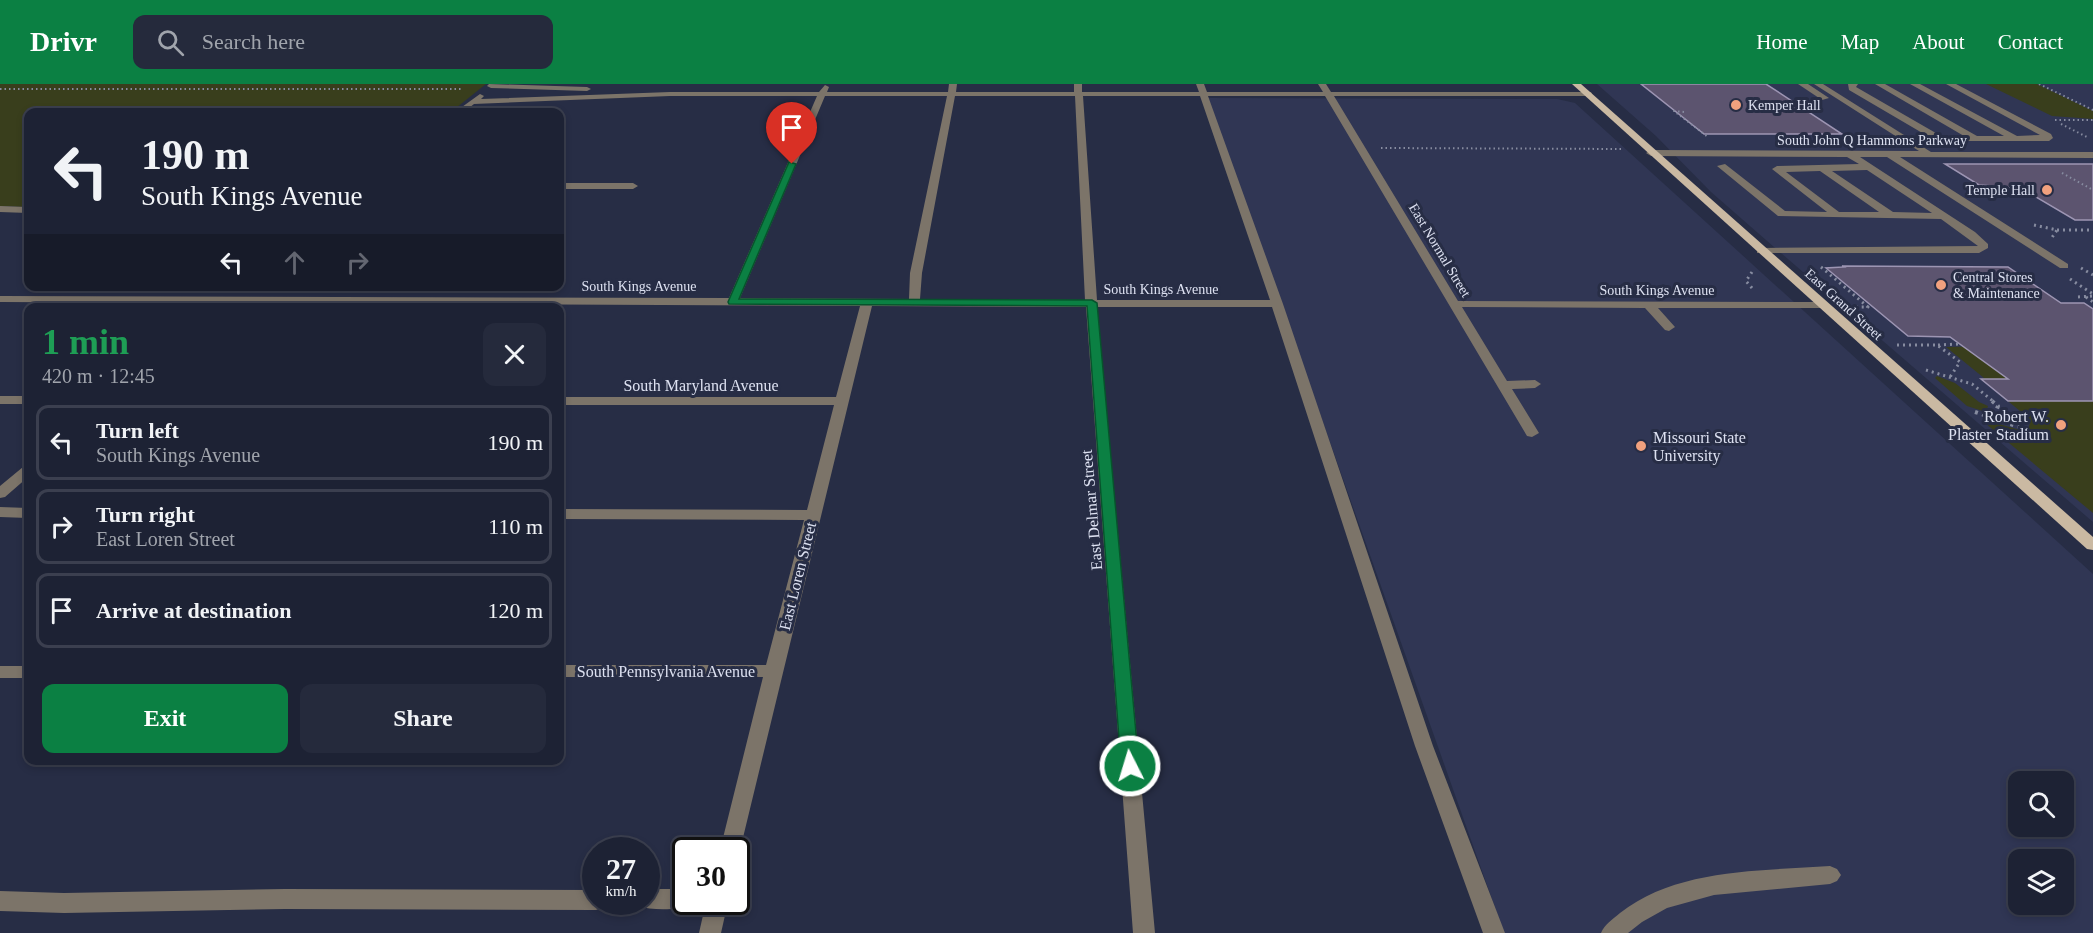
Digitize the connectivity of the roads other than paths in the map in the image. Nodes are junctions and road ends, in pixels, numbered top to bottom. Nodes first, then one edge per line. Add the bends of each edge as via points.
1 (706, 84) edge
2 (827, 84) edge
3 (1200, 84) edge
4 (1322, 84) edge
5 (1443, 84) edge
6 (1576, 84) edge
7 (1802, 84) edge
8 (1818, 84) edge
9 (1854, 84) edge
10 (1879, 84) edge
11 (1914, 84) edge
12 (1950, 84) edge
13 (492, 85) edge
14 (952, 89) edge
15 (1078, 89) edge
16 (670, 94) junction
17 (699, 94) junction
18 (822, 94) junction
19 (1588, 94) junction
20 (1203, 95) junction
21 (1329, 95) junction
22 (1452, 95) junction
23 (472, 102) junction
24 (464, 108) edge
25 (1977, 140) junction
26 (2017, 140) junction
27 (1651, 153) junction
28 (1848, 153) junction
29 (1889, 154) junction
30 (1912, 154) junction
31 (1929, 154) junction
32 (2043, 154) junction
33 (2093, 155) edge
34 (1722, 166) dead end
35 (1870, 167) junction
36 (1822, 168) junction
37 (564, 186) edge
38 (633, 186) dead end
39 (0, 209) edge
40 (24, 210) edge
41 (1837, 215) junction
42 (1891, 216) junction
43 (1943, 216) junction
44 (1761, 251) junction
45 (2064, 266) dead end
46 (236, 291) edge
47 (0, 299) edge
48 (228, 299) junction
49 (733, 302) junction
50 (223, 303) edge
51 (867, 303) junction
52 (914, 303) junction
53 (1092, 303) junction
54 (1277, 304) junction
55 (1455, 304) junction
56 (1649, 304) junction
57 (1822, 305) junction
58 (1669, 327) dead end
59 (1534, 384) dead end
60 (1503, 385) junction
61 (0, 400) edge
62 (24, 400) edge
63 (564, 401) edge
64 (842, 401) junction
65 (1532, 433) dead end
66 (24, 473) edge
67 (0, 494) edge
68 (0, 512) edge
69 (24, 513) edge
70 (564, 514) edge
71 (813, 515) junction
72 (2093, 545) edge
73 (564, 671) edge
74 (773, 671) junction
75 (0, 672) edge
76 (24, 672) edge
77 (733, 837) edge
78 (1830, 875) dead end
79 (582, 900) edge
80 (0, 901) edge
81 (714, 915) edge
82 (710, 933) edge
83 (1144, 933) edge
84 (1494, 933) edge
85 (1612, 933) edge

1 - 17 street
2 - 18 street
3 - 20 street
4 - 21 street, East Normal Street
5 - 22 street
6 - 19 main road, East Grand Street
7 - 30 street
8 - 31 street
9 - 25 street via 1852,88 1936,138
10 - 25 street
11 - 26 street
12 - 26 street via 2049,138
13 - 16 street
13 - 23 street
14 - 15 street
14 - 18 street
14 - 52 street via 916,273
15 - 20 street
15 - 53 street, East Delmar Street
16 - 17 street
16 - 23 street
17 - 18 street
18 - 49 street
19 - 22 street
19 - 27 main road, East Grand Street
20 - 21 street
20 - 54 street
21 - 22 street
21 - 55 street, East Normal Street
23 - 24 street
25 - 26 street
26 - 32 street
27 - 28 street, South John Q Hammons Parkway
27 - 44 main road, East Grand Street
28 - 29 street, South John Q Hammons Parkway
28 - 35 street
29 - 30 street, South John Q Hammons Parkway
29 - 45 street
30 - 31 street, South John Q Hammons Parkway
31 - 32 street, South John Q Hammons Parkway
32 - 33 street, South John Q Hammons Parkway
34 - 41 street via 1782,214
35 - 36 street
35 - 43 street
36 - 41 street via 1777,169
36 - 42 street
37 - 38 street
39 - 40 street
41 - 42 street
42 - 43 street
43 - 44 street via 1984,246 1979,250
44 - 57 main road, East Grand Street
46 - 48 street
47 - 48 street, South Kings Avenue
48 - 49 street, South Kings Avenue
48 - 50 street
49 - 51 street, South Kings Avenue
51 - 52 street, South Kings Avenue
51 - 64 street, East Loren Street
52 - 53 street, South Kings Avenue
53 - 54 street, South Kings Avenue
53 - 83 street, East Delmar Street
54 - 84 street via 1424,746
55 - 56 street, South Kings Avenue
55 - 60 street, East Normal Street
56 - 57 street, South Kings Avenue
56 - 58 street
57 - 72 main road, East Grand Street
59 - 60 street
60 - 65 street, East Normal Street
61 - 62 street
63 - 64 street, South Maryland Avenue
64 - 71 street, East Loren Street
66 - 67 street
68 - 69 street
70 - 71 street
71 - 74 street, East Loren Street
73 - 74 street, South Pennsylvania Avenue
74 - 77 street, East Loren Street
75 - 76 street
78 - 85 street via 1704,886 1656,902
79 - 80 street
81 - 82 street

